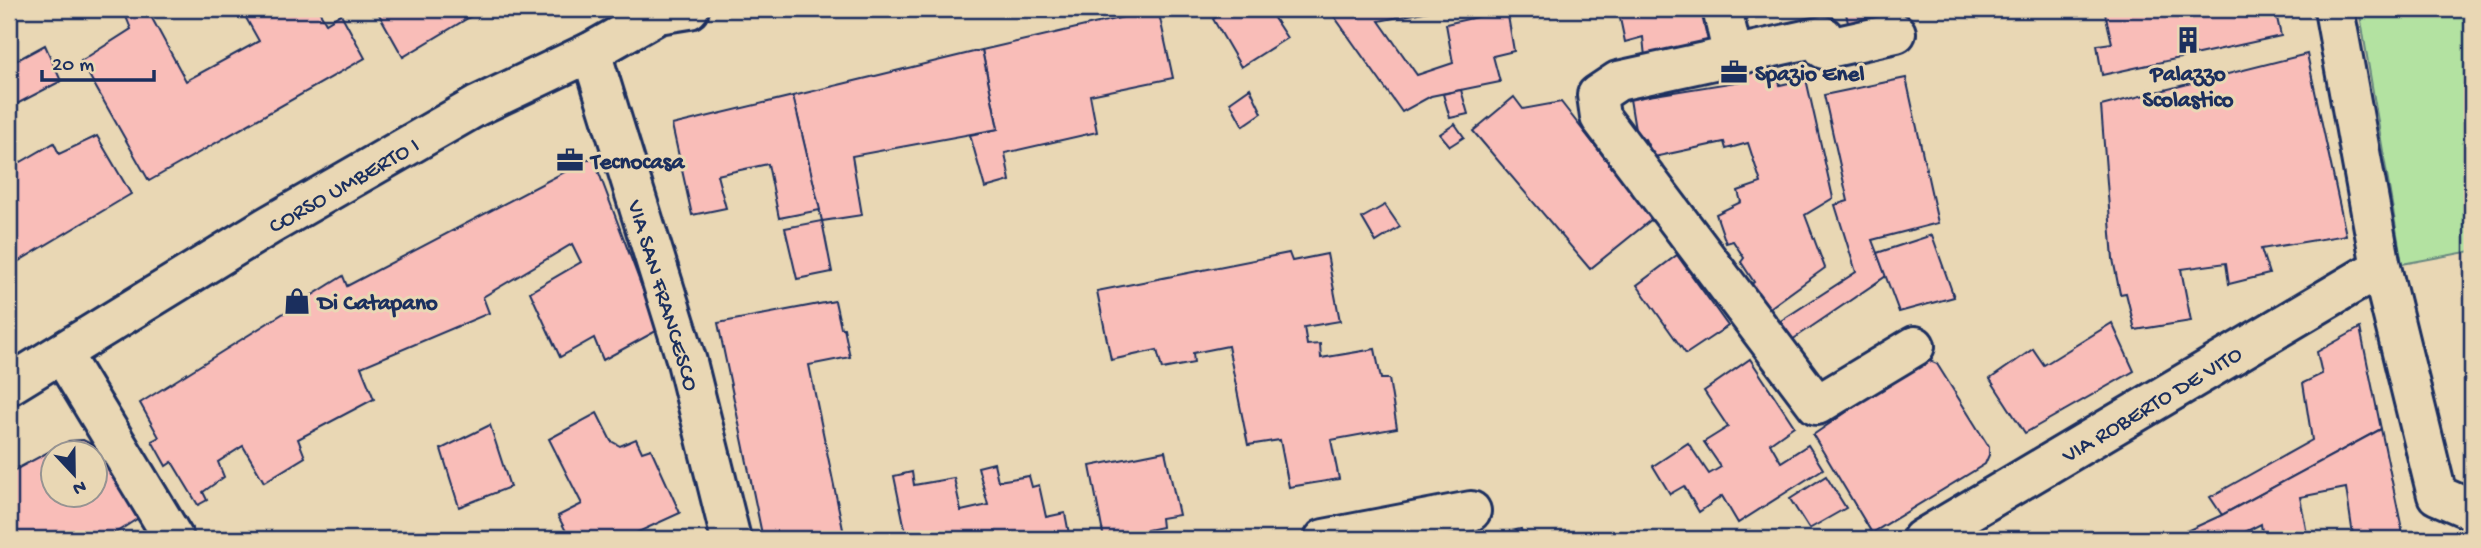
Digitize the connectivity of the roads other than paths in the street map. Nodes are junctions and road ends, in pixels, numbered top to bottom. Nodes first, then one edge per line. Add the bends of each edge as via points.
1 (1722, 9) edge
2 (2334, 9) edge
3 (668, 10) edge
4 (1896, 33) dead end
5 (591, 52) junction
6 (1733, 56) junction
7 (2381, 267) junction
8 (1915, 346) dead end
9 (62, 354) junction
10 (9, 385) edge
11 (1471, 510) dead end
12 (2472, 510) edge
13 (2472, 522) edge
14 (174, 539) edge
15 (732, 539) edge
16 (1324, 539) edge
17 (1922, 539) edge
18 (2465, 539) edge

1 - 6 street
2 - 7 street
3 - 5 street, CORSO UMBERTO I
4 - 6 street via 1824,49 1823,36
5 - 9 street, CORSO UMBERTO I via 477,106 268,226
5 - 15 street, VIA SAN FRANCESCO via 687,362
6 - 8 street via 1618,81 1597,95 1601,117 1817,405
7 - 12 street via 2437,495
7 - 17 street, VIA ROBERTO DE VITO
9 - 10 street, CORSO UMBERTO I
9 - 14 street
11 - 16 street
13 - 18 street

